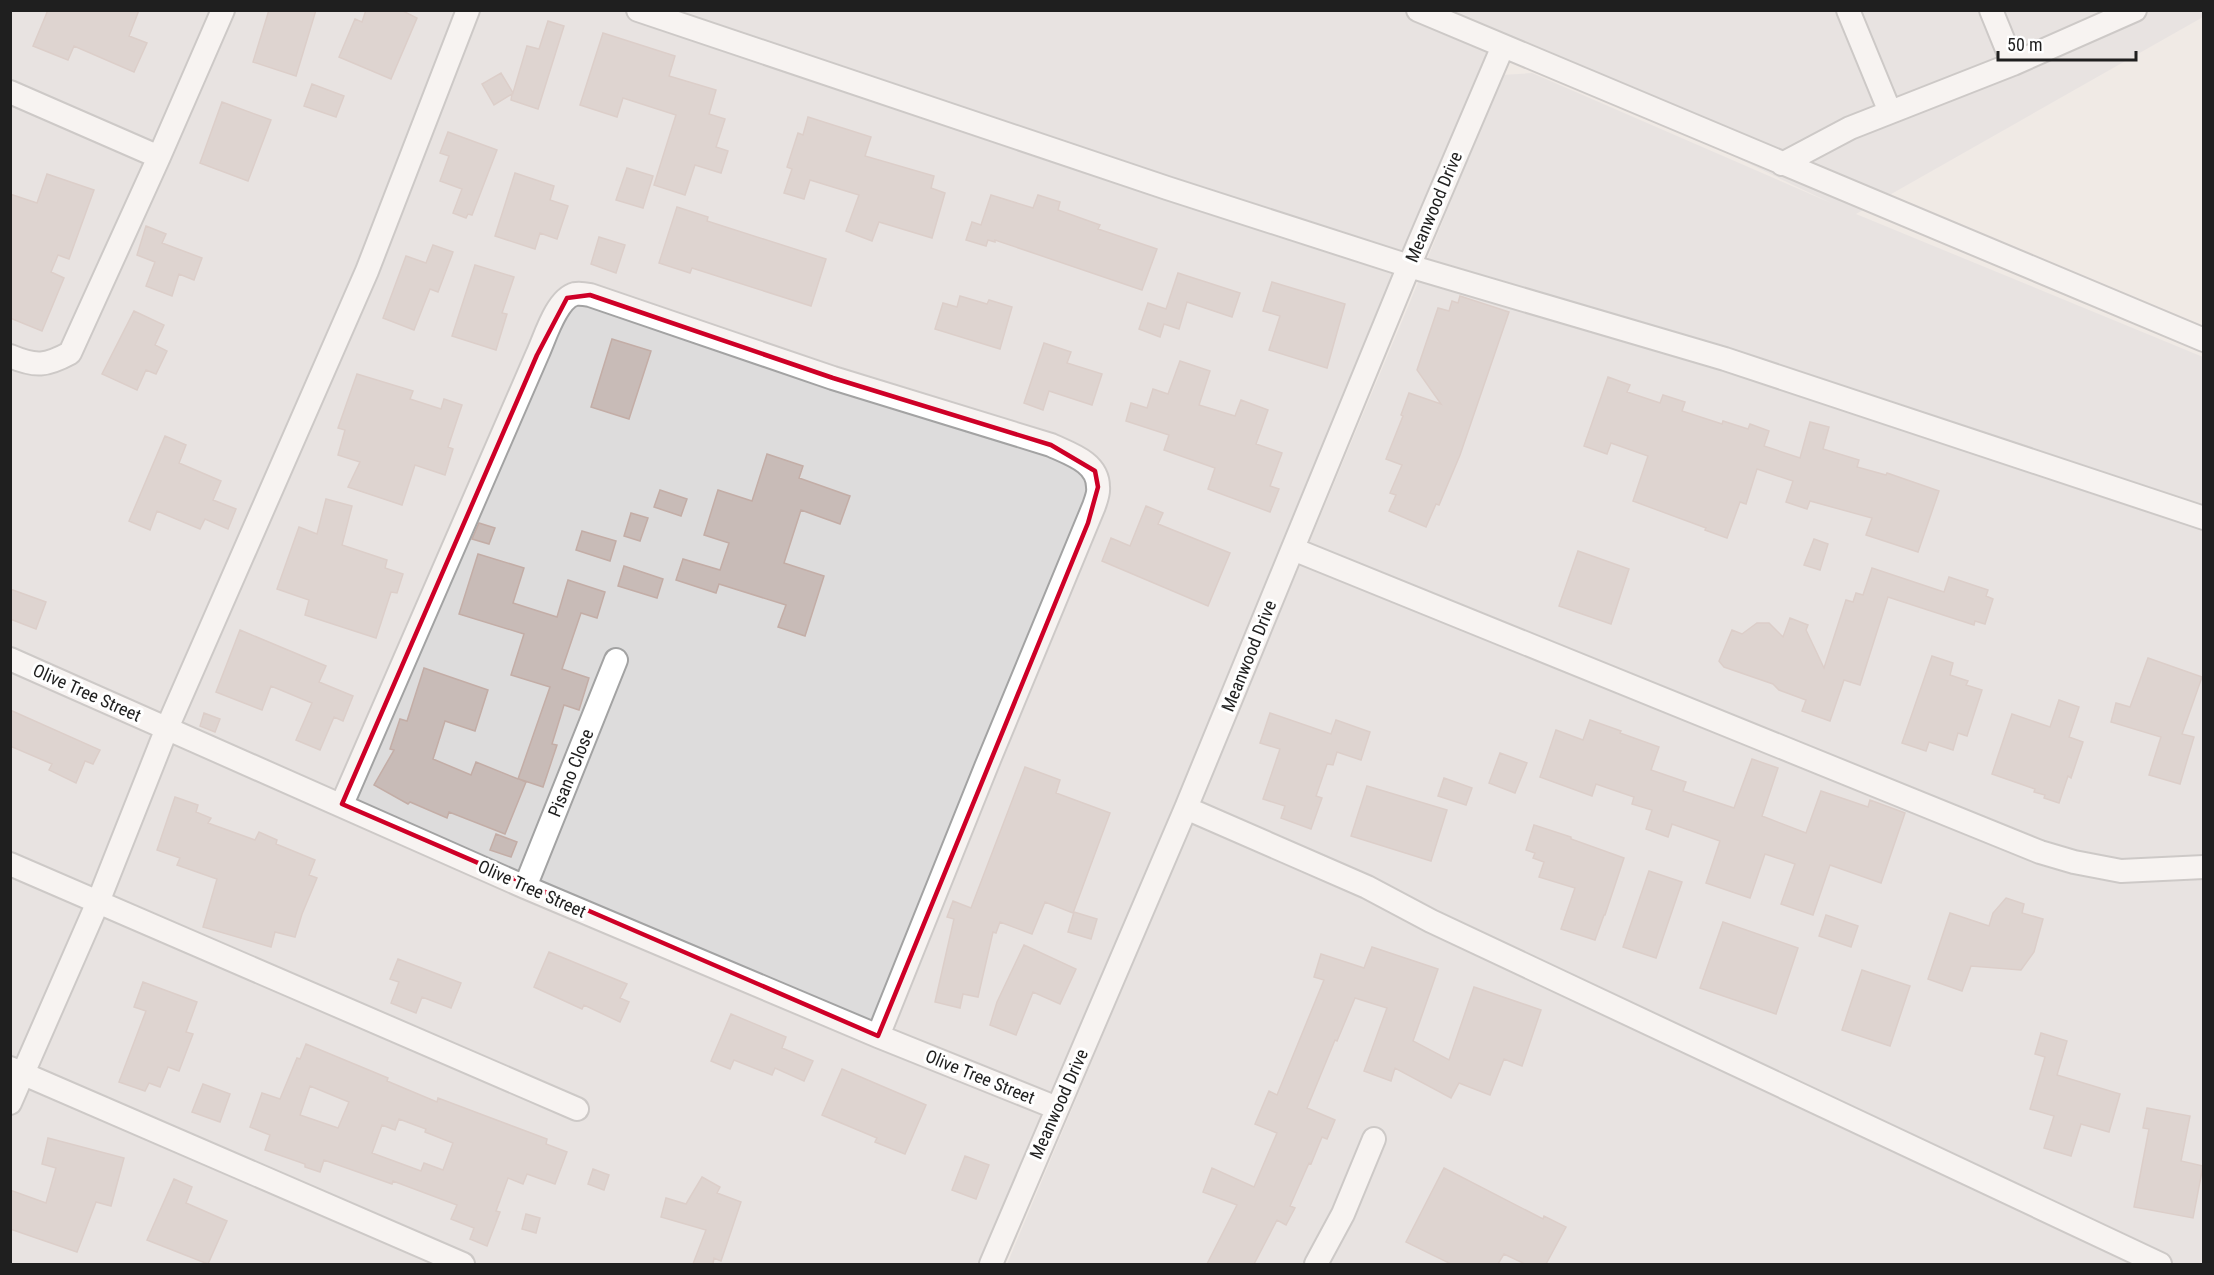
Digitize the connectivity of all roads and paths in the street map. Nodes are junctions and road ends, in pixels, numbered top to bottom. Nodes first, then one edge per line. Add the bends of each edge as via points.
1 (223, 10) edge
2 (468, 10) edge
3 (638, 10) edge
4 (1418, 10) edge
5 (1848, 10) edge
6 (1990, 10) edge
7 (2135, 10) edge
8 (1503, 46) junction
9 (2013, 64) junction
10 (10, 92) edge
11 (1890, 112) junction
12 (159, 157) junction
13 (1782, 164) junction
14 (1409, 266) junction
15 (2204, 340) edge
16 (10, 356) edge
17 (2204, 518) edge
18 (1293, 549) junction
19 (10, 659) edge
20 (616, 660) dead end
21 (168, 728) junction
22 (342, 804) junction
23 (1186, 808) junction
24 (10, 864) edge
25 (2204, 867) edge
26 (525, 887) junction
27 (98, 902) junction
28 (878, 1036) junction
29 (17, 1071) edge
30 (10, 1103) edge
31 (1057, 1108) junction
32 (577, 1109) dead end
33 (1374, 1139) dead end
34 (462, 1264) edge
35 (991, 1264) edge
36 (1316, 1264) edge
37 (2160, 1264) edge

1 - 12 street
2 - 21 street via 367,271
3 - 14 street via 974,125
4 - 8 street
5 - 11 street
6 - 9 street
7 - 9 street
8 - 13 street
8 - 14 street, Meanwood Drive
9 - 11 street
10 - 12 street
11 - 13 street
12 - 16 street via 70,353 51,364 26,363
13 - 15 street
14 - 17 street via 1725,359
14 - 18 street, Meanwood Drive
18 - 23 street, Meanwood Drive
18 - 25 street via 2040,852 2121,871
19 - 21 street, Olive Tree Street
20 - 26 street, Pisano Close
21 - 22 street, Olive Tree Street
21 - 27 street
22 - 26 street, Olive Tree Street
22 - 28 street via 537,355 558,308 567,298 590,295 833,378 1051,446 1080,459 1095,471 1098,487 1094,506
23 - 31 street, Meanwood Drive
23 - 37 street via 1367,887 1442,926
24 - 27 street
26 - 28 street, Olive Tree Street
27 - 29 street
27 - 32 street
28 - 31 street, Olive Tree Street
29 - 30 street
29 - 34 street
31 - 35 street, Meanwood Drive
33 - 36 street via 1343,1214

